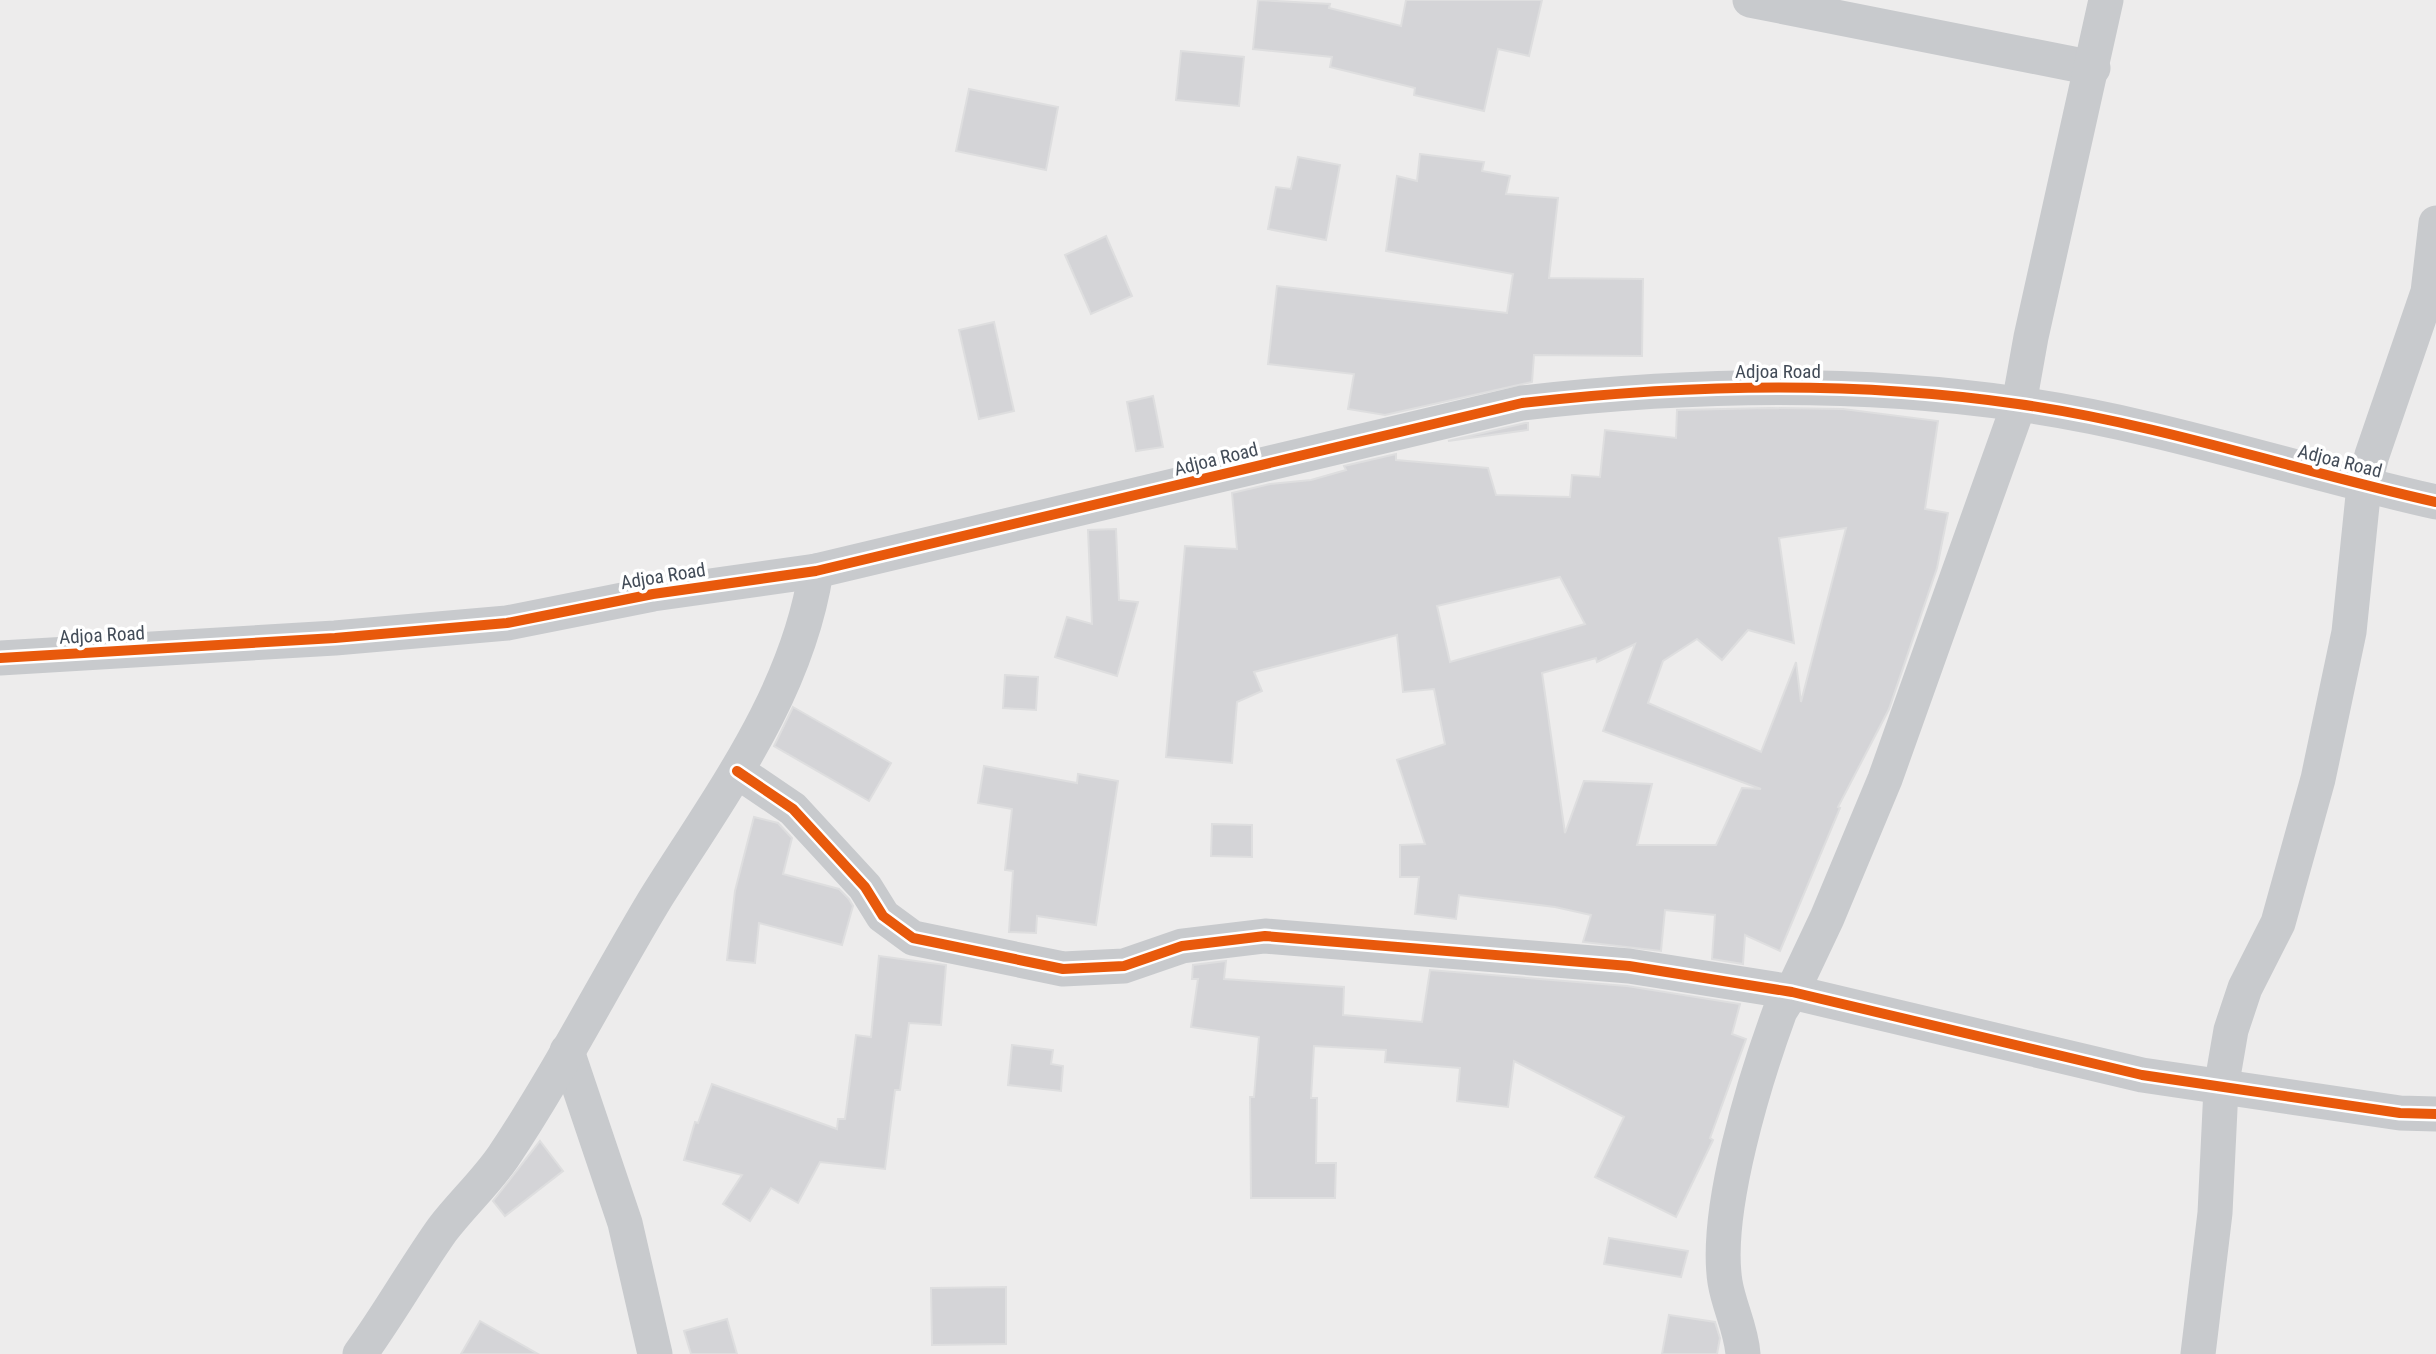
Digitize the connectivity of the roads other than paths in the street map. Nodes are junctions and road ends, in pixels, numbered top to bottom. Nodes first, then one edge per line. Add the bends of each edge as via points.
1 (1750, 0) edge
2 (2106, 0) edge
3 (2093, 68) junction
4 (2436, 223) edge
5 (2019, 404) junction
6 (2364, 486) junction
7 (2436, 502) edge
8 (816, 571) junction
9 (0, 658) edge
10 (737, 771) junction
11 (1792, 992) junction
12 (567, 1051) junction
13 (2221, 1088) junction
14 (2436, 1114) edge
15 (360, 1354) edge
16 (655, 1354) edge
17 (1743, 1354) edge
18 (2197, 1354) edge

1 - 3 street
2 - 3 street
3 - 5 street
4 - 6 street via 2428,292
5 - 6 street, Adjoa Road via 2169,433
5 - 8 street, Adjoa Road via 1782,387 1634,390 1522,403
5 - 11 street via 1885,779
6 - 7 street, Adjoa Road
6 - 13 street via 2349,632 2318,779 2278,923 2245,988 2231,1030
8 - 9 street, Adjoa Road via 653,594 507,624
8 - 10 street via 795,655
10 - 11 street via 793,809 865,887 883,916 913,938 1063,969 1124,966 1182,946 1237,939 1312,938 1629,966
10 - 12 street
11 - 13 street via 2141,1075
11 - 17 street via 1771,1034 1726,1211 1726,1282
12 - 15 street via 502,1158 442,1230
12 - 16 street via 625,1223
13 - 14 street
13 - 18 street via 2215,1213

